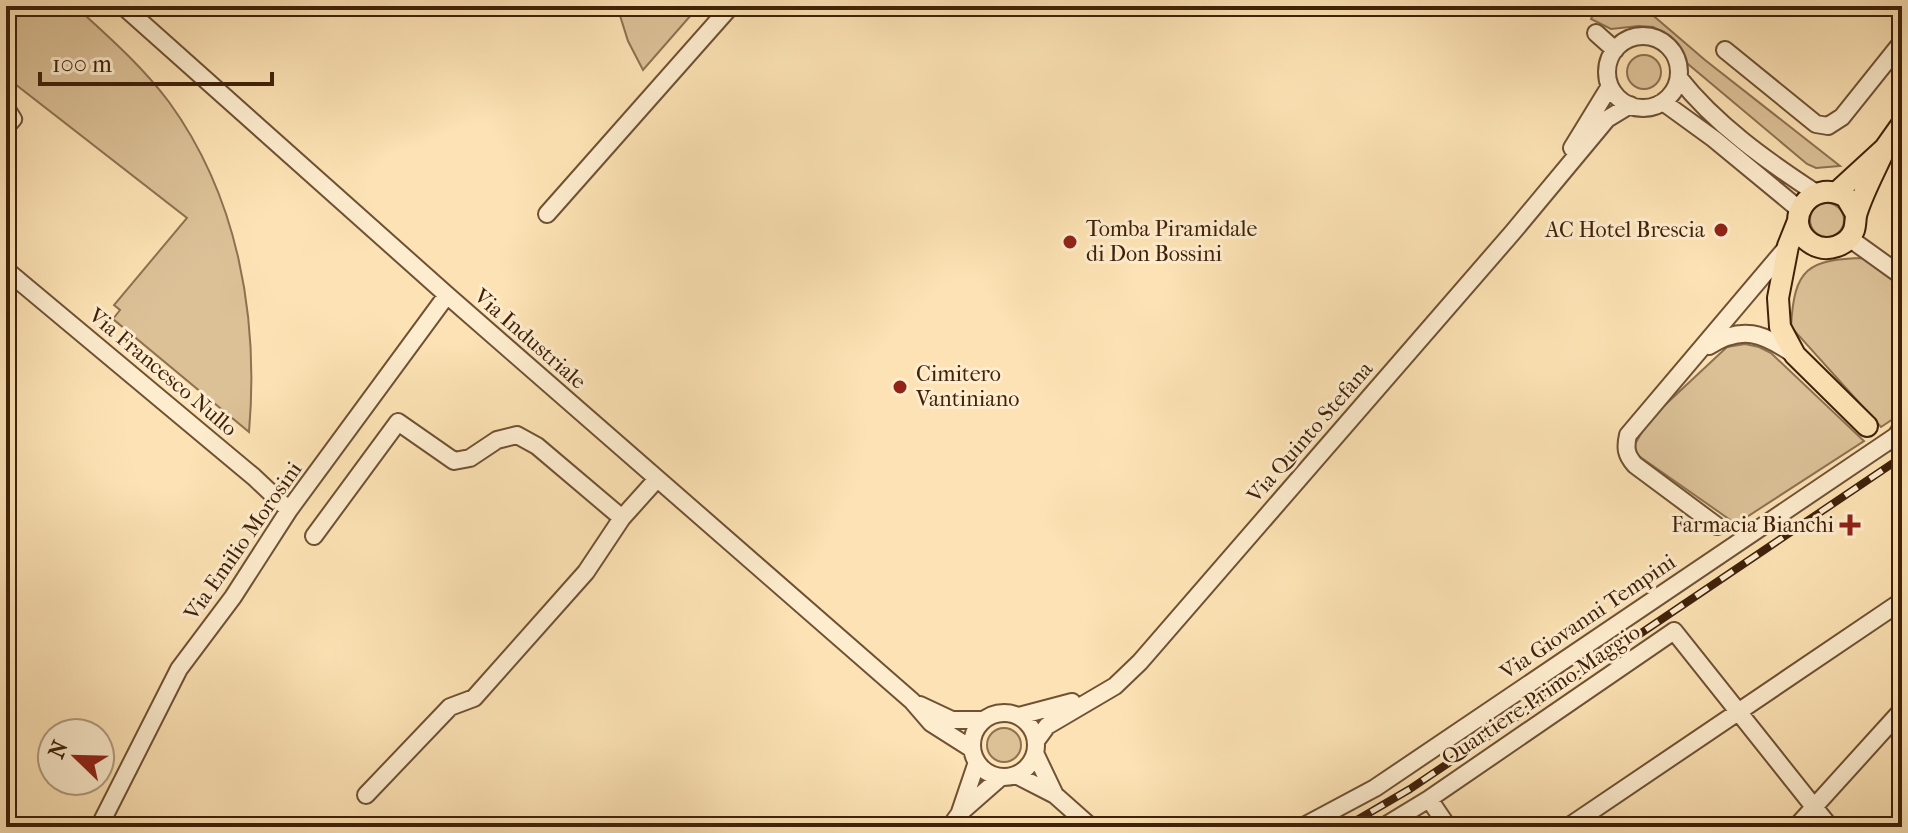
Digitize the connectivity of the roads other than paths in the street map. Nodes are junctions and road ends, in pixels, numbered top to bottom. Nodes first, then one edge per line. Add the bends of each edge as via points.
1 (123, 6) edge
2 (729, 7) edge
3 (1596, 33) dead end
4 (1902, 42) edge
5 (1615, 50) junction
6 (1725, 50) dead end
7 (1679, 78) junction
8 (1610, 86) junction
9 (1663, 102) junction
10 (1630, 105) junction
11 (6, 108) edge
12 (1902, 124) edge
13 (6, 127) edge
14 (1885, 148) junction
15 (1837, 192) junction
16 (1816, 193) junction
17 (1544, 194) junction
18 (547, 214) dead end
19 (1856, 214) junction
20 (1799, 216) junction
21 (1849, 238) junction
22 (1788, 246) junction
23 (1822, 248) junction
24 (6, 270) edge
25 (1902, 276) edge
26 (1783, 277) junction
27 (447, 295) junction
28 (1701, 351) junction
29 (1795, 355) junction
30 (1867, 426) dead end
31 (1900, 439) edge
32 (657, 479) junction
33 (289, 510) junction
34 (622, 518) junction
35 (1717, 526) dead end
36 (314, 536) dead end
37 (1902, 601) edge
38 (1104, 693) junction
39 (912, 701) junction
40 (1902, 710) edge
41 (1737, 711) junction
42 (1019, 716) junction
43 (983, 720) junction
44 (1036, 747) junction
45 (974, 756) junction
46 (1008, 776) junction
47 (366, 795) dead end
48 (1055, 795) junction
49 (1429, 799) junction
50 (1813, 806) junction
51 (955, 820) edge
52 (99, 827) edge
53 (1091, 827) edge
54 (1302, 827) edge
55 (1383, 827) edge
56 (1448, 827) edge
57 (1568, 827) edge
58 (1796, 827) edge
59 (1830, 827) edge

1 - 27 street, Via Industriale
2 - 18 street
3 - 5 street
4 - 6 street via 1842,117 1828,126 1816,124
5 - 7 street via 1635,37 1658,39 1675,55
5 - 8 street via 1608,67
7 - 9 street
7 - 16 street via 1698,102
8 - 10 street
8 - 17 street, Via Quinto Stefana
9 - 10 street via 1653,107
9 - 20 street via 1714,139
10 - 17 street, Via Quinto Stefana via 1607,119
11 - 13 street via 13,119
12 - 14 main road
14 - 15 main road
14 - 19 main road
15 - 16 main road
15 - 19 main road
16 - 20 main road
17 - 38 street, Via Quinto Stefana via 1140,662
19 - 21 main road
20 - 22 main road
20 - 23 main road via 1805,239
21 - 23 main road
21 - 25 street
22 - 26 main road
22 - 28 street
23 - 26 main road
24 - 33 street, Via Francesco Nullo
26 - 29 main road via 1780,327
27 - 32 street, Via Industriale
27 - 33 street, Via Emilio Morosini
28 - 29 street via 1723,337 1746,333 1772,340
28 - 35 street via 1628,435 1625,446 1635,465
29 - 30 main road
31 - 54 street, Via Giovanni Tempini via 1375,788
32 - 34 street
32 - 39 street, Via Industriale
33 - 52 street, Via Emilio Morosini via 179,669
34 - 36 street via 517,435 454,461 398,422
34 - 47 street via 586,572 474,698 450,707
37 - 41 street
38 - 42 street, Via Quinto Stefana
38 - 44 street, Via Quinto Stefana via 1047,726
39 - 43 street, Via Industriale via 952,720
39 - 45 street, Via Industriale
40 - 50 street
41 - 49 street, Quartiere Primo Maggio via 1674,631
41 - 50 street, Quartiere Primo Maggio
41 - 57 street
42 - 43 street via 1001,712
42 - 44 street via 1028,722
43 - 45 street via 972,738
44 - 46 street via 1031,762
44 - 48 street
45 - 46 street via 987,772
45 - 51 street
46 - 48 street
46 - 51 street
48 - 53 street
49 - 55 street, Quartiere Primo Maggio
49 - 56 street
50 - 58 street
50 - 59 street, Quartiere Primo Maggio

